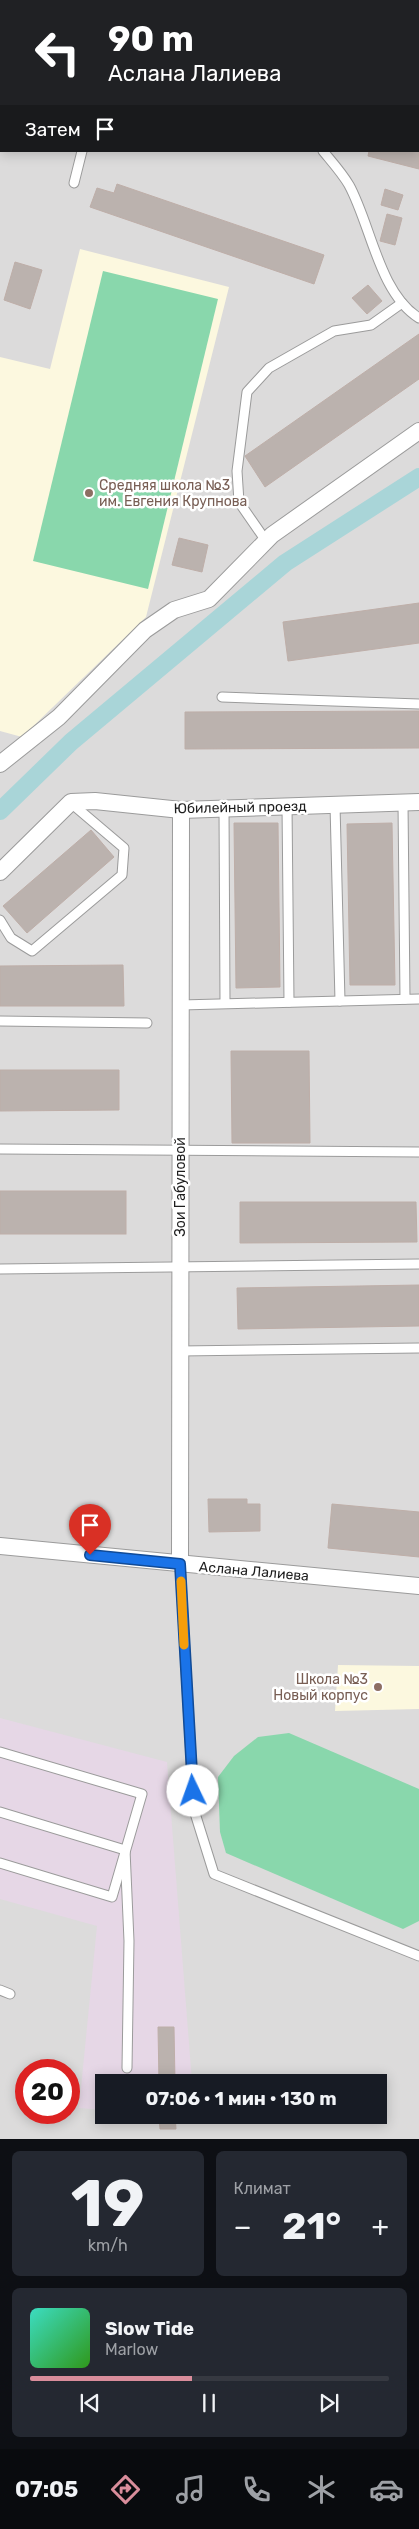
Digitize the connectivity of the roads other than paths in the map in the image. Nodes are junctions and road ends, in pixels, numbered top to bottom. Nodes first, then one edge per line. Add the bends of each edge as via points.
1 (82, 152) edge
2 (324, 152) edge
3 (74, 183) dead end
4 (402, 303) junction
5 (419, 318) edge
6 (419, 431) edge
7 (266, 541) junction
8 (222, 697) dead end
9 (419, 704) edge
10 (0, 764) edge
11 (71, 802) junction
12 (411, 802) edge
13 (335, 805) junction
14 (286, 806) junction
15 (224, 808) junction
16 (181, 810) junction
17 (0, 872) edge
18 (0, 920) edge
19 (405, 999) junction
20 (419, 999) edge
21 (340, 1001) junction
22 (290, 1002) junction
23 (225, 1004) junction
24 (181, 1005) junction
25 (0, 1021) edge
26 (147, 1023) dead end
27 (0, 1149) edge
28 (180, 1150) junction
29 (419, 1152) edge
30 (419, 1264) edge
31 (180, 1265) junction
32 (0, 1269) edge
33 (419, 1348) edge
34 (180, 1351) junction
35 (0, 1546) edge
36 (180, 1564) junction
37 (419, 1586) edge
38 (0, 1752) edge
39 (0, 1812) edge
40 (125, 1850) junction
41 (0, 1863) edge
42 (419, 1956) edge
43 (0, 1990) edge
44 (10, 1994) dead end
45 (127, 2068) dead end

1 - 3 lane
2 - 4 lane via 348,184 384,273
4 - 5 lane
4 - 7 lane via 371,325 334,331 269,368 247,392 237,471 239,502
6 - 7 street
7 - 10 street via 209,599 174,610 145,630 59,717
8 - 9 lane
11 - 16 street, Юбилейный проезд via 95,801
11 - 17 street
11 - 18 lane via 124,848 122,875 32,950 11,938
12 - 13 street, Юбилейный проезд
12 - 19 lane
13 - 14 street, Юбилейный проезд
13 - 21 lane
14 - 15 street, Юбилейный проезд
14 - 22 lane
15 - 16 street, Юбилейный проезд
15 - 23 lane
16 - 24 street, Зои Габуловой
19 - 20 lane
19 - 21 lane
21 - 22 lane
22 - 23 lane
23 - 24 lane
24 - 28 street, Зои Габуловой
25 - 26 lane
27 - 28 lane
28 - 29 lane
28 - 31 street, Зои Габуловой
30 - 31 lane
31 - 32 lane
31 - 34 street, Зои Габуловой
33 - 34 lane
34 - 36 street, Зои Габуловой
35 - 36 street, Аслана Лалиева
36 - 37 street, Аслана Лалиева
36 - 42 lane via 194,1810 214,1874
38 - 40 lane via 142,1794
39 - 40 lane
40 - 41 lane via 112,1897
40 - 45 lane via 129,1941
43 - 44 lane

